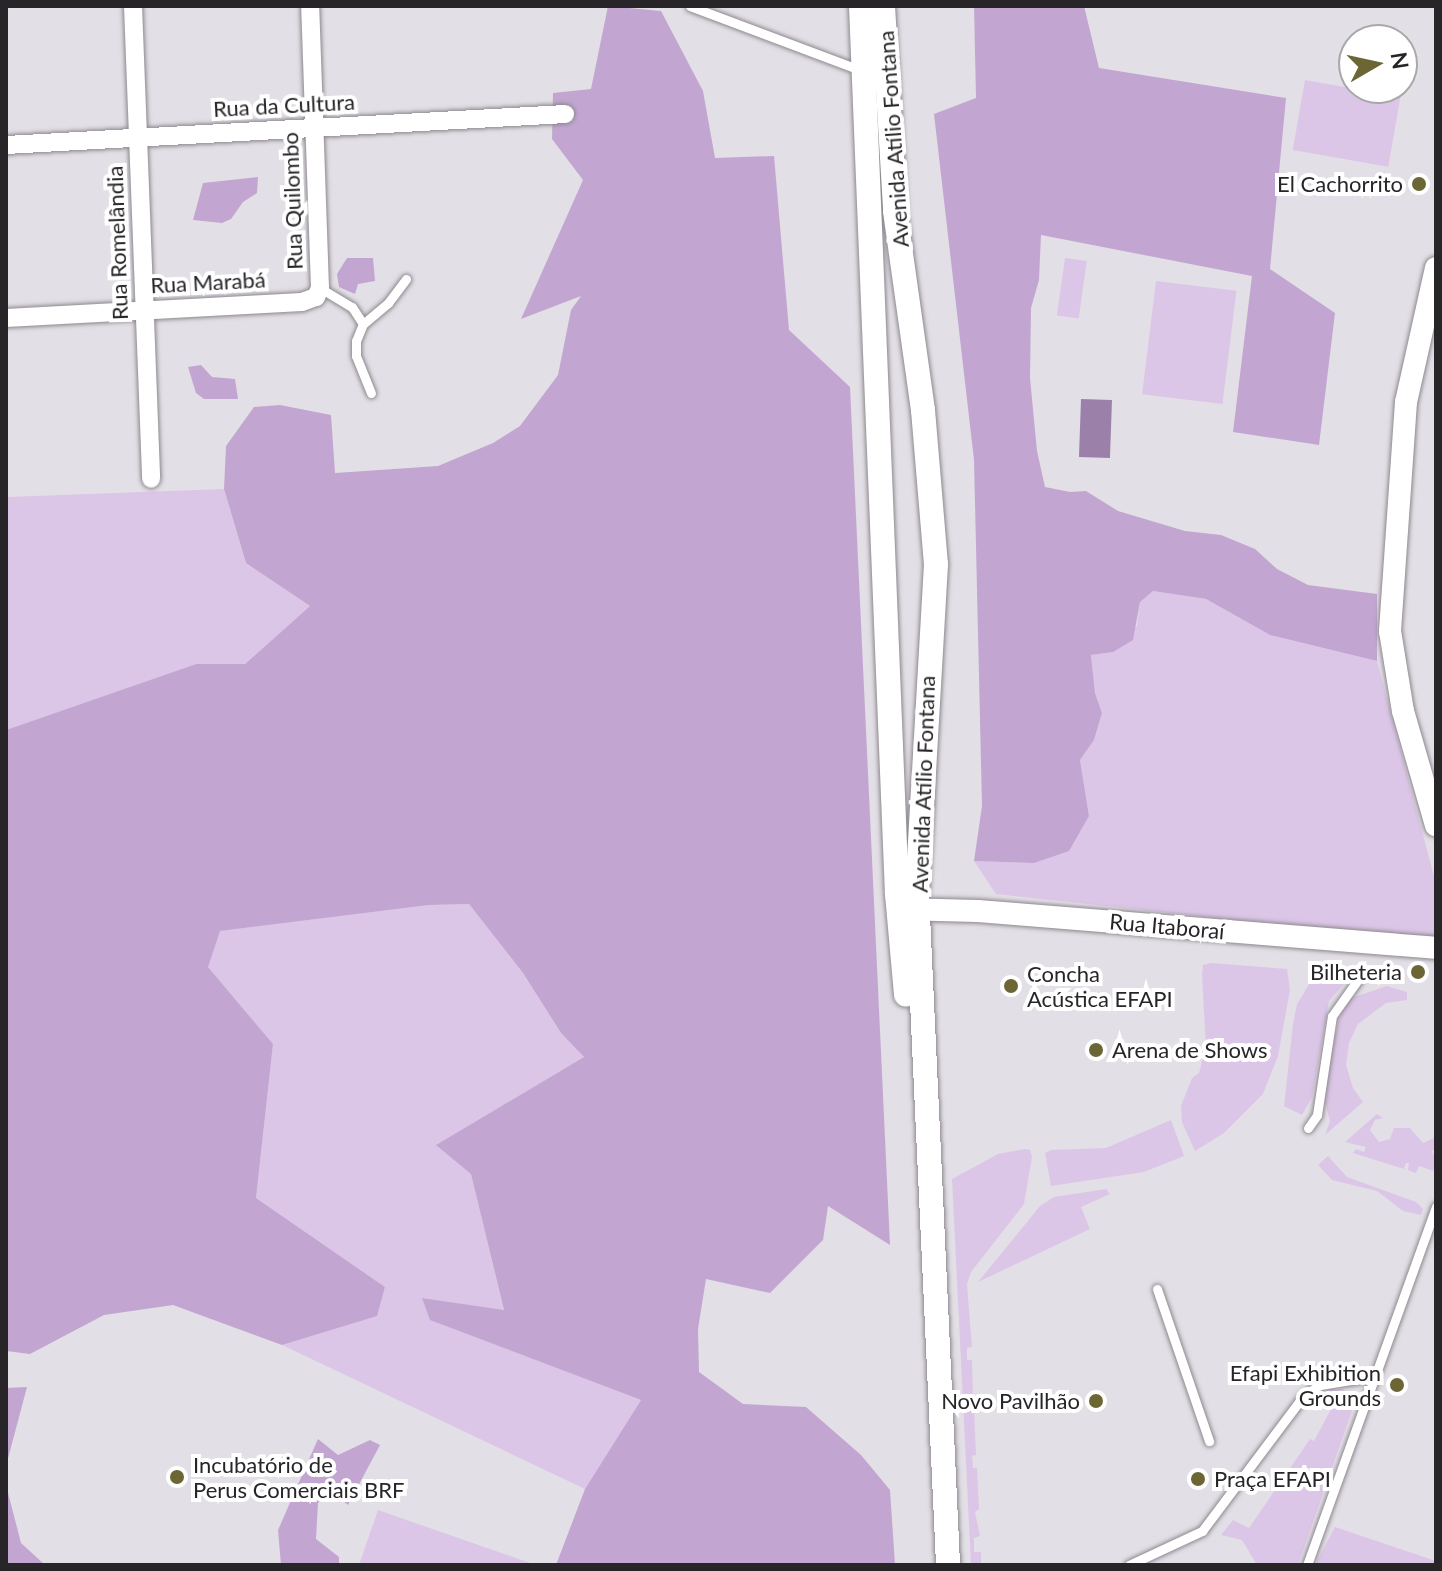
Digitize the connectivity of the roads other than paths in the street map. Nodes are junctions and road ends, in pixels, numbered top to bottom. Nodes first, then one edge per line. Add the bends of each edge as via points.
1 (133, 6) edge
2 (310, 6) edge
3 (690, 6) edge
4 (861, 6) edge
5 (883, 6) edge
6 (863, 71) junction
7 (565, 114) dead end
8 (313, 128) junction
9 (137, 138) junction
10 (6, 145) edge
11 (1436, 268) edge
12 (406, 279) dead end
13 (318, 292) junction
14 (144, 310) junction
15 (6, 318) edge
16 (363, 324) junction
17 (371, 393) dead end
18 (151, 479) dead end
19 (1436, 825) edge
20 (908, 909) junction
21 (1436, 948) edge
22 (1362, 974) dead end
23 (1308, 1128) dead end
24 (1436, 1207) edge
25 (1157, 1289) dead end
26 (1375, 1376) junction
27 (1209, 1441) dead end
28 (932, 1565) edge
29 (948, 1565) edge
30 (1129, 1565) edge
31 (1307, 1565) edge

1 - 9 street, Rua Romelândia
2 - 8 street, Rua Quilombo
3 - 6 lane
4 - 6 main road, Avenida Atílio Fontana
5 - 20 main road, Avenida Atílio Fontana via 895,211 923,410 936,564
6 - 20 main road, Avenida Atílio Fontana
7 - 8 street, Rua da Cultura
8 - 9 street, Rua da Cultura
8 - 13 street, Rua Quilombo
9 - 10 street, Rua da Cultura
9 - 14 street, Rua Romelândia
11 - 19 street via 1406,402 1390,631 1403,711
12 - 16 lane
13 - 14 street, Rua Marabá via 302,302
13 - 16 lane via 352,307
14 - 15 street, Rua Marabá
14 - 18 street, Rua Romelândia
16 - 17 lane via 356,356
20 - 21 street, Rua Itaboraí
20 - 28 main road, Avenida Atílio Fontana via 906,985
20 - 29 main road, Avenida Atílio Fontana
22 - 23 lane via 1332,1016 1317,1115
24 - 26 lane
25 - 27 lane
26 - 30 lane via 1330,1383 1304,1395 1202,1531
26 - 31 lane

